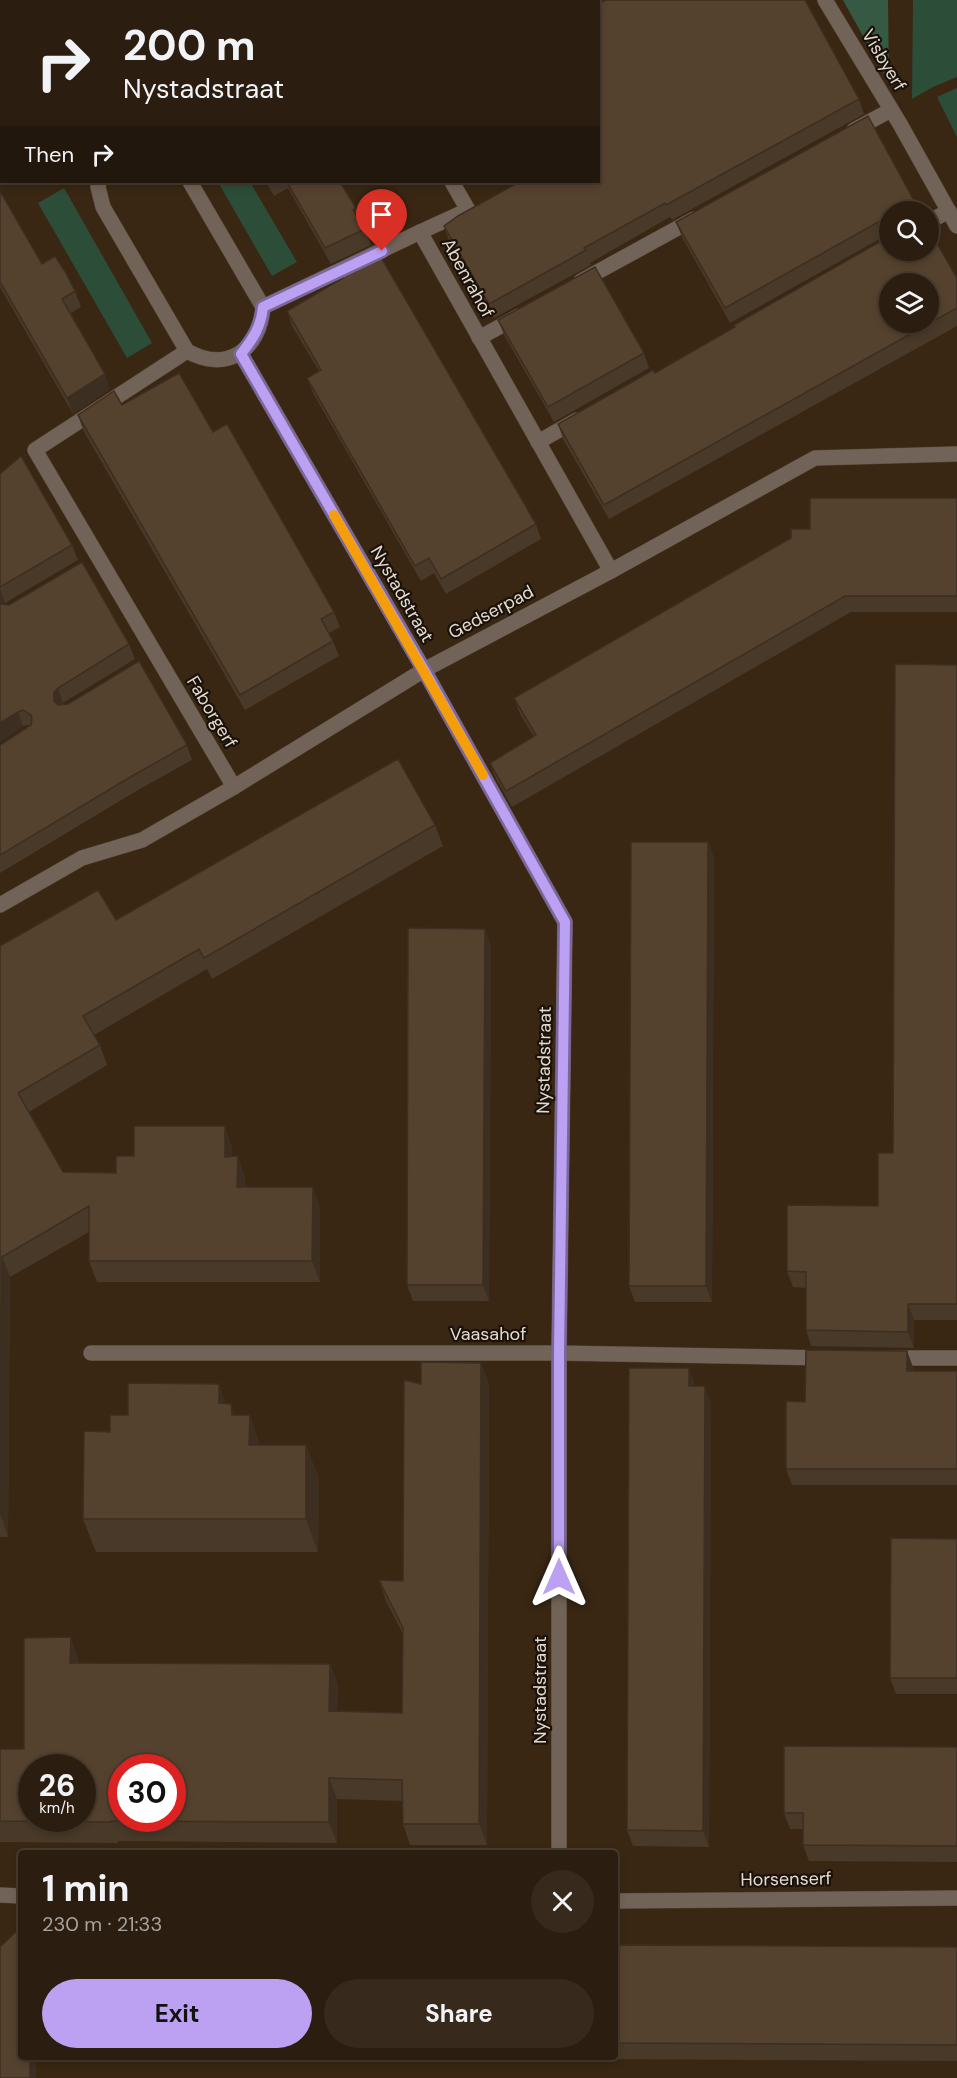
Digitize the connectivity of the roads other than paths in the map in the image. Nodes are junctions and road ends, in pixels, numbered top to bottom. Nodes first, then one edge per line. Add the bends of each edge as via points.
1 (825, 0) edge
2 (891, 110) junction
3 (840, 138) edge
4 (99, 183) edge
5 (191, 183) edge
6 (453, 183) edge
7 (949, 211) junction
8 (706, 212) edge
9 (939, 216) edge
10 (957, 226) edge
11 (420, 232) junction
12 (568, 289) edge
13 (263, 307) junction
14 (529, 311) edge
15 (479, 338) junction
16 (187, 351) junction
17 (241, 354) junction
18 (590, 413) edge
19 (538, 442) junction
20 (957, 454) edge
21 (611, 571) junction
22 (424, 670) junction
23 (234, 787) junction
24 (0, 905) edge
25 (91, 1353) dead end
26 (559, 1353) junction
27 (841, 1358) edge
28 (876, 1358) edge
29 (957, 1359) edge
30 (559, 1850) edge
31 (0, 1895) edge
32 (18, 1896) edge
33 (957, 1898) edge
34 (618, 1901) edge

1 - 2 street, Visbyerf
2 - 3 street, Visbyerf
2 - 7 street, Visbyerf
4 - 16 street via 103,207
5 - 13 street
6 - 11 street via 468,210
7 - 9 street
7 - 10 street, Visbyerf
8 - 12 street
11 - 13 street, Abenrahof
11 - 15 street, Abenrahof
13 - 17 street via 254,339
14 - 15 street, Abenrahof
15 - 19 street, Abenrahof
16 - 17 street via 200,358 221,360
16 - 23 street, Faborgerf via 30,454 152,660
17 - 22 street, Nystadstraat
18 - 19 street
19 - 21 street, Abenrahof
20 - 21 street, Gedserpad via 815,458
21 - 22 street, Gedserpad
22 - 23 street, Gedserpad
22 - 26 street, Nystadstraat via 565,922
23 - 24 street, Gedserpad via 141,840 82,858
25 - 26 street, Vaasahof
26 - 27 street, Vaasahof
26 - 30 street, Nystadstraat
28 - 29 street
31 - 32 street
33 - 34 street, Horsenserf

